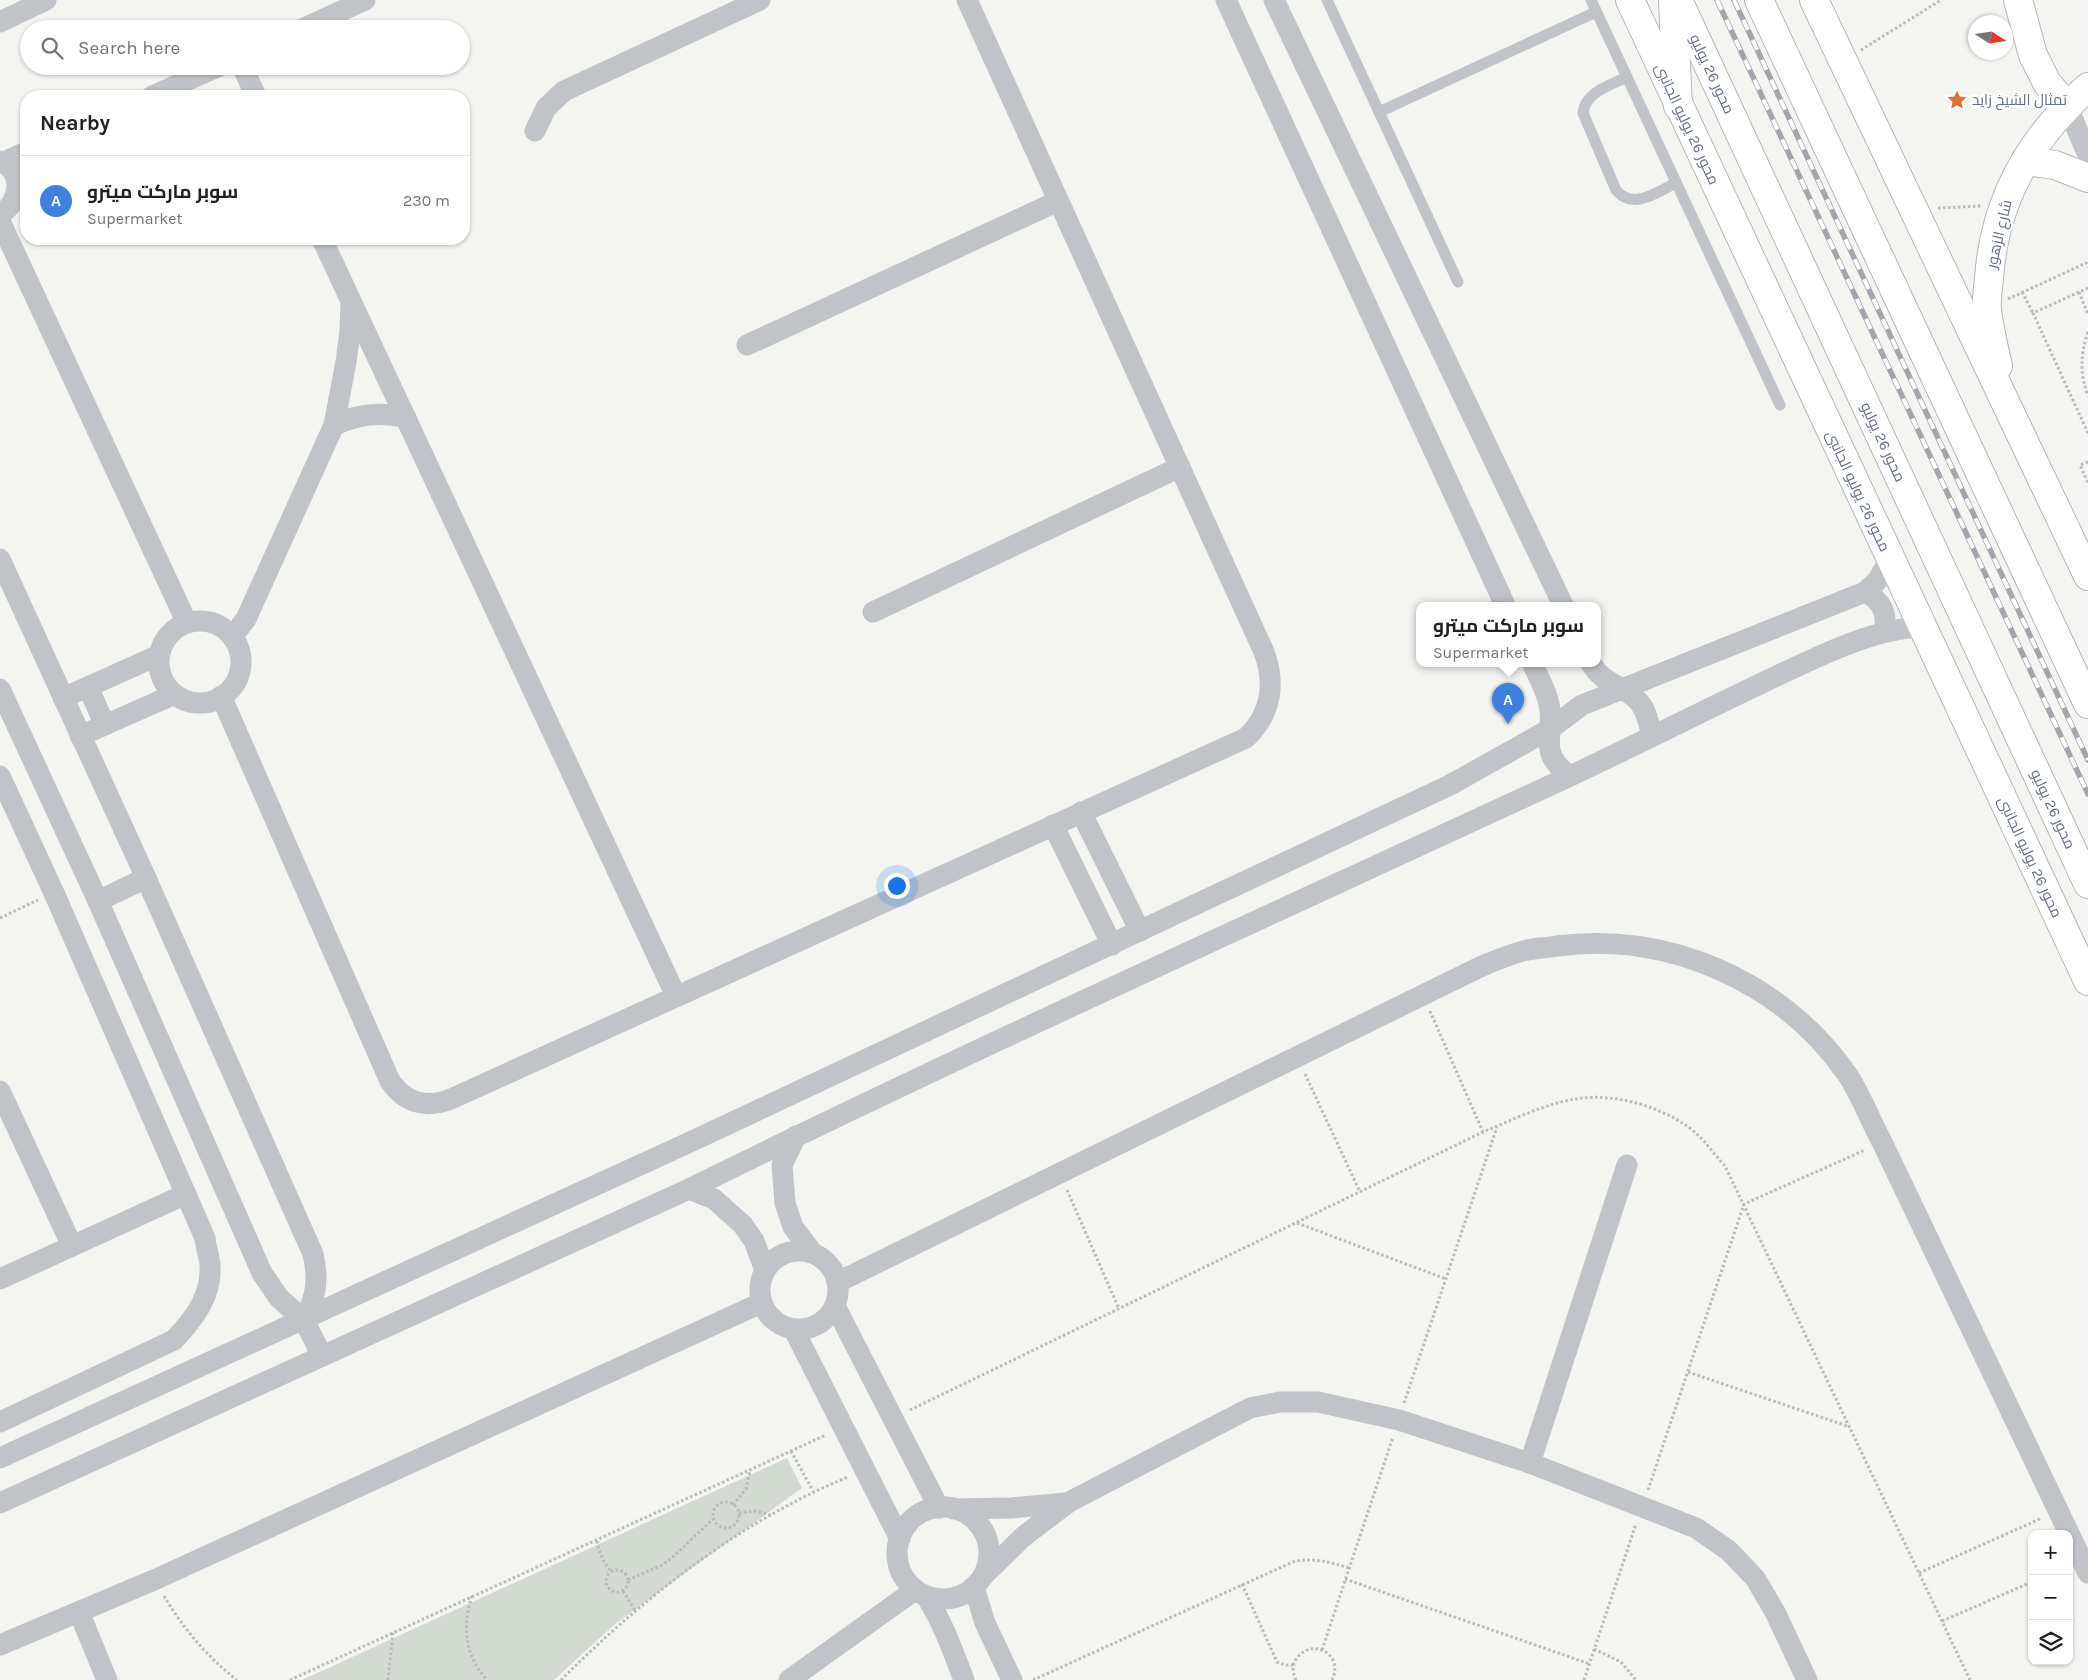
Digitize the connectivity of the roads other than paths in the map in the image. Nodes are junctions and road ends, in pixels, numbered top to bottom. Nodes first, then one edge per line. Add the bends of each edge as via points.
1 (46, 0) edge
2 (365, 0) edge
3 (760, 0) edge
4 (967, 0) edge
5 (1226, 0) edge
6 (1274, 0) edge
7 (1327, 0) edge
8 (1591, 0) edge
9 (1630, 0) edge
10 (1673, 0) edge
11 (1678, 0) edge
12 (1759, 0) edge
13 (1814, 0) edge
14 (2018, 0) edge
15 (1596, 12) junction
16 (322, 20) edge
17 (0, 22) edge
18 (200, 75) edge
19 (246, 75) edge
20 (1627, 77) junction
21 (2088, 87) edge
22 (166, 90) edge
23 (253, 90) edge
24 (1678, 106) junction
25 (2067, 106) junction
26 (1379, 112) junction
27 (535, 131) dead end
28 (20, 154) edge
29 (2088, 155) edge
30 (2, 161) edge
31 (2025, 161) junction
32 (2088, 178) edge
33 (1676, 183) junction
34 (1058, 201) junction
35 (0, 214) edge
36 (0, 221) edge
37 (325, 245) edge
38 (1458, 282) dead end
39 (351, 300) junction
40 (748, 345) dead end
41 (1780, 406) dead end
42 (2006, 406) junction
43 (406, 418) junction
44 (334, 424) junction
45 (1180, 467) junction
46 (0, 559) edge
47 (1890, 559) junction
48 (2088, 576) edge
49 (1865, 592) junction
50 (1504, 602) edge
51 (1562, 602) edge
52 (873, 612) dead end
53 (187, 623) junction
54 (1922, 627) junction
55 (1884, 632) junction
56 (232, 637) junction
57 (159, 655) junction
58 (1534, 667) edge
59 (1594, 667) edge
60 (88, 687) junction
61 (0, 689) edge
62 (1621, 689) junction
63 (175, 694) junction
64 (221, 696) junction
65 (63, 698) junction
66 (2088, 704) edge
67 (105, 725) junction
68 (1550, 729) junction
69 (80, 736) junction
70 (1652, 736) junction
71 (0, 776) edge
72 (1569, 776) junction
73 (1081, 812) junction
74 (1052, 825) junction
75 (146, 878) junction
76 (2088, 884) edge
77 (98, 901) junction
78 (1140, 930) junction
79 (1112, 945) junction
80 (2088, 981) edge
81 (676, 996) junction
82 (0, 1091) edge
83 (796, 1136) junction
84 (1627, 1165) dead end
85 (689, 1189) junction
86 (186, 1194) junction
87 (72, 1246) junction
88 (812, 1252) junction
89 (765, 1270) junction
90 (0, 1280) edge
91 (838, 1282) junction
92 (761, 1303) junction
93 (835, 1306) junction
94 (304, 1320) junction
95 (794, 1330) junction
96 (322, 1356) junction
97 (0, 1422) edge
98 (0, 1458) edge
99 (1530, 1463) junction
100 (1069, 1502) junction
101 (0, 1503) edge
102 (947, 1508) junction
103 (900, 1539) junction
104 (2088, 1573) edge
105 (979, 1581) junction
106 (921, 1593) junction
107 (79, 1612) junction
108 (0, 1645) edge
109 (106, 1680) edge
110 (789, 1680) edge
111 (964, 1680) edge
112 (1012, 1680) edge
113 (1806, 1680) edge

1 - 17 street
2 - 16 street
3 - 27 street via 564,92 546,108
4 - 34 street
5 - 50 street
6 - 51 street
7 - 26 lane
8 - 15 lane
9 - 24 main road, محور 26 يوليو الجانبى
10 - 24 main road
11 - 76 main road, محور 26 يوليو
12 - 66 main road
13 - 42 main road
14 - 25 main road via 2033,55 2047,83
15 - 20 lane
15 - 26 lane
18 - 22 street
19 - 23 street
20 - 33 lane
20 - 33 lane via 1593,94 1585,102 1583,113 1616,190 1624,198 1636,200
21 - 25 main road, شارع الزهور
24 - 47 main road, محور 26 يوليو الجانبى
25 - 29 street
25 - 31 main road, شارع الزهور via 2043,133
26 - 38 lane
28 - 30 street
30 - 35 street via 11,169 17,186 12,204
31 - 32 main road via 2056,164
31 - 42 main road, شارع الزهور via 2003,205 1990,257 1987,308
33 - 41 lane
34 - 40 street
34 - 45 street
36 - 53 street
37 - 39 street
39 - 43 street
39 - 44 street via 346,362
42 - 48 main road
43 - 44 street via 378,414
43 - 81 street
44 - 56 street via 246,620
45 - 52 street
45 - 73 street via 1264,652 1271,675 1269,700 1261,721 1246,738
46 - 65 street
47 - 49 street via 1877,581
47 - 54 main road, محور 26 يوليو الجانبى
49 - 55 street via 1881,604 1885,612
49 - 62 street
53 - 56 street via 217,625
53 - 57 street via 169,635
54 - 55 street
54 - 80 main road, محور 26 يوليو الجانبى
55 - 70 street via 1803,663
56 - 64 street via 240,662 238,676
57 - 60 street
57 - 63 street via 159,670 165,684
58 - 68 street via 1547,696
59 - 62 street via 1603,679
60 - 65 street
60 - 67 street
61 - 77 street
62 - 68 street via 1582,705
62 - 70 street via 1639,703 1648,717
63 - 64 street via 190,702 206,702
63 - 67 street
64 - 81 street via 390,1081 403,1096 422,1104 442,1103
65 - 69 street
67 - 69 street
68 - 72 street via 1550,752 1556,765
68 - 78 street via 1450,785
69 - 75 street
70 - 72 street
71 - 86 street
72 - 83 street
73 - 74 street
73 - 78 street
74 - 79 street
74 - 81 street
75 - 77 street
75 - 94 street via 314,1254 317,1289
77 - 94 street via 262,1273 279,1298
78 - 79 street
79 - 94 street
82 - 87 street
83 - 85 street
83 - 88 street via 782,1165 785,1203 793,1227
84 - 99 street
85 - 89 street via 714,1199 743,1225 754,1241
85 - 96 street
86 - 87 street
86 - 97 street via 205,1238 210,1266 206,1294 194,1319 174,1340
87 - 90 street
88 - 89 street via 786,1253 774,1259
88 - 91 street via 833,1269
89 - 92 street via 760,1286
91 - 93 street
91 - 104 street via 1480,967 1524,950 1585,942 1646,946 1705,962 1760,990 1808,1028 1847,1075
92 - 95 street via 774,1321
92 - 107 street
93 - 95 street via 830,1315 814,1327
93 - 102 street via 893,1418
94 - 96 street
94 - 98 street
95 - 103 street
96 - 101 street
99 - 100 street via 1398,1420 1318,1402 1280,1402 1250,1408
99 - 113 street via 1696,1528 1728,1550 1755,1578 1775,1612
100 - 102 street via 1012,1508
100 - 105 street via 1024,1536
102 - 103 street via 926,1511 915,1517
102 - 105 street via 969,1516 981,1527 988,1543 989,1559
103 - 106 street via 899,1567 906,1580
105 - 106 street via 952,1599 938,1599
105 - 112 street via 986,1623
106 - 110 street
106 - 111 street via 946,1632
107 - 108 street
107 - 109 street

